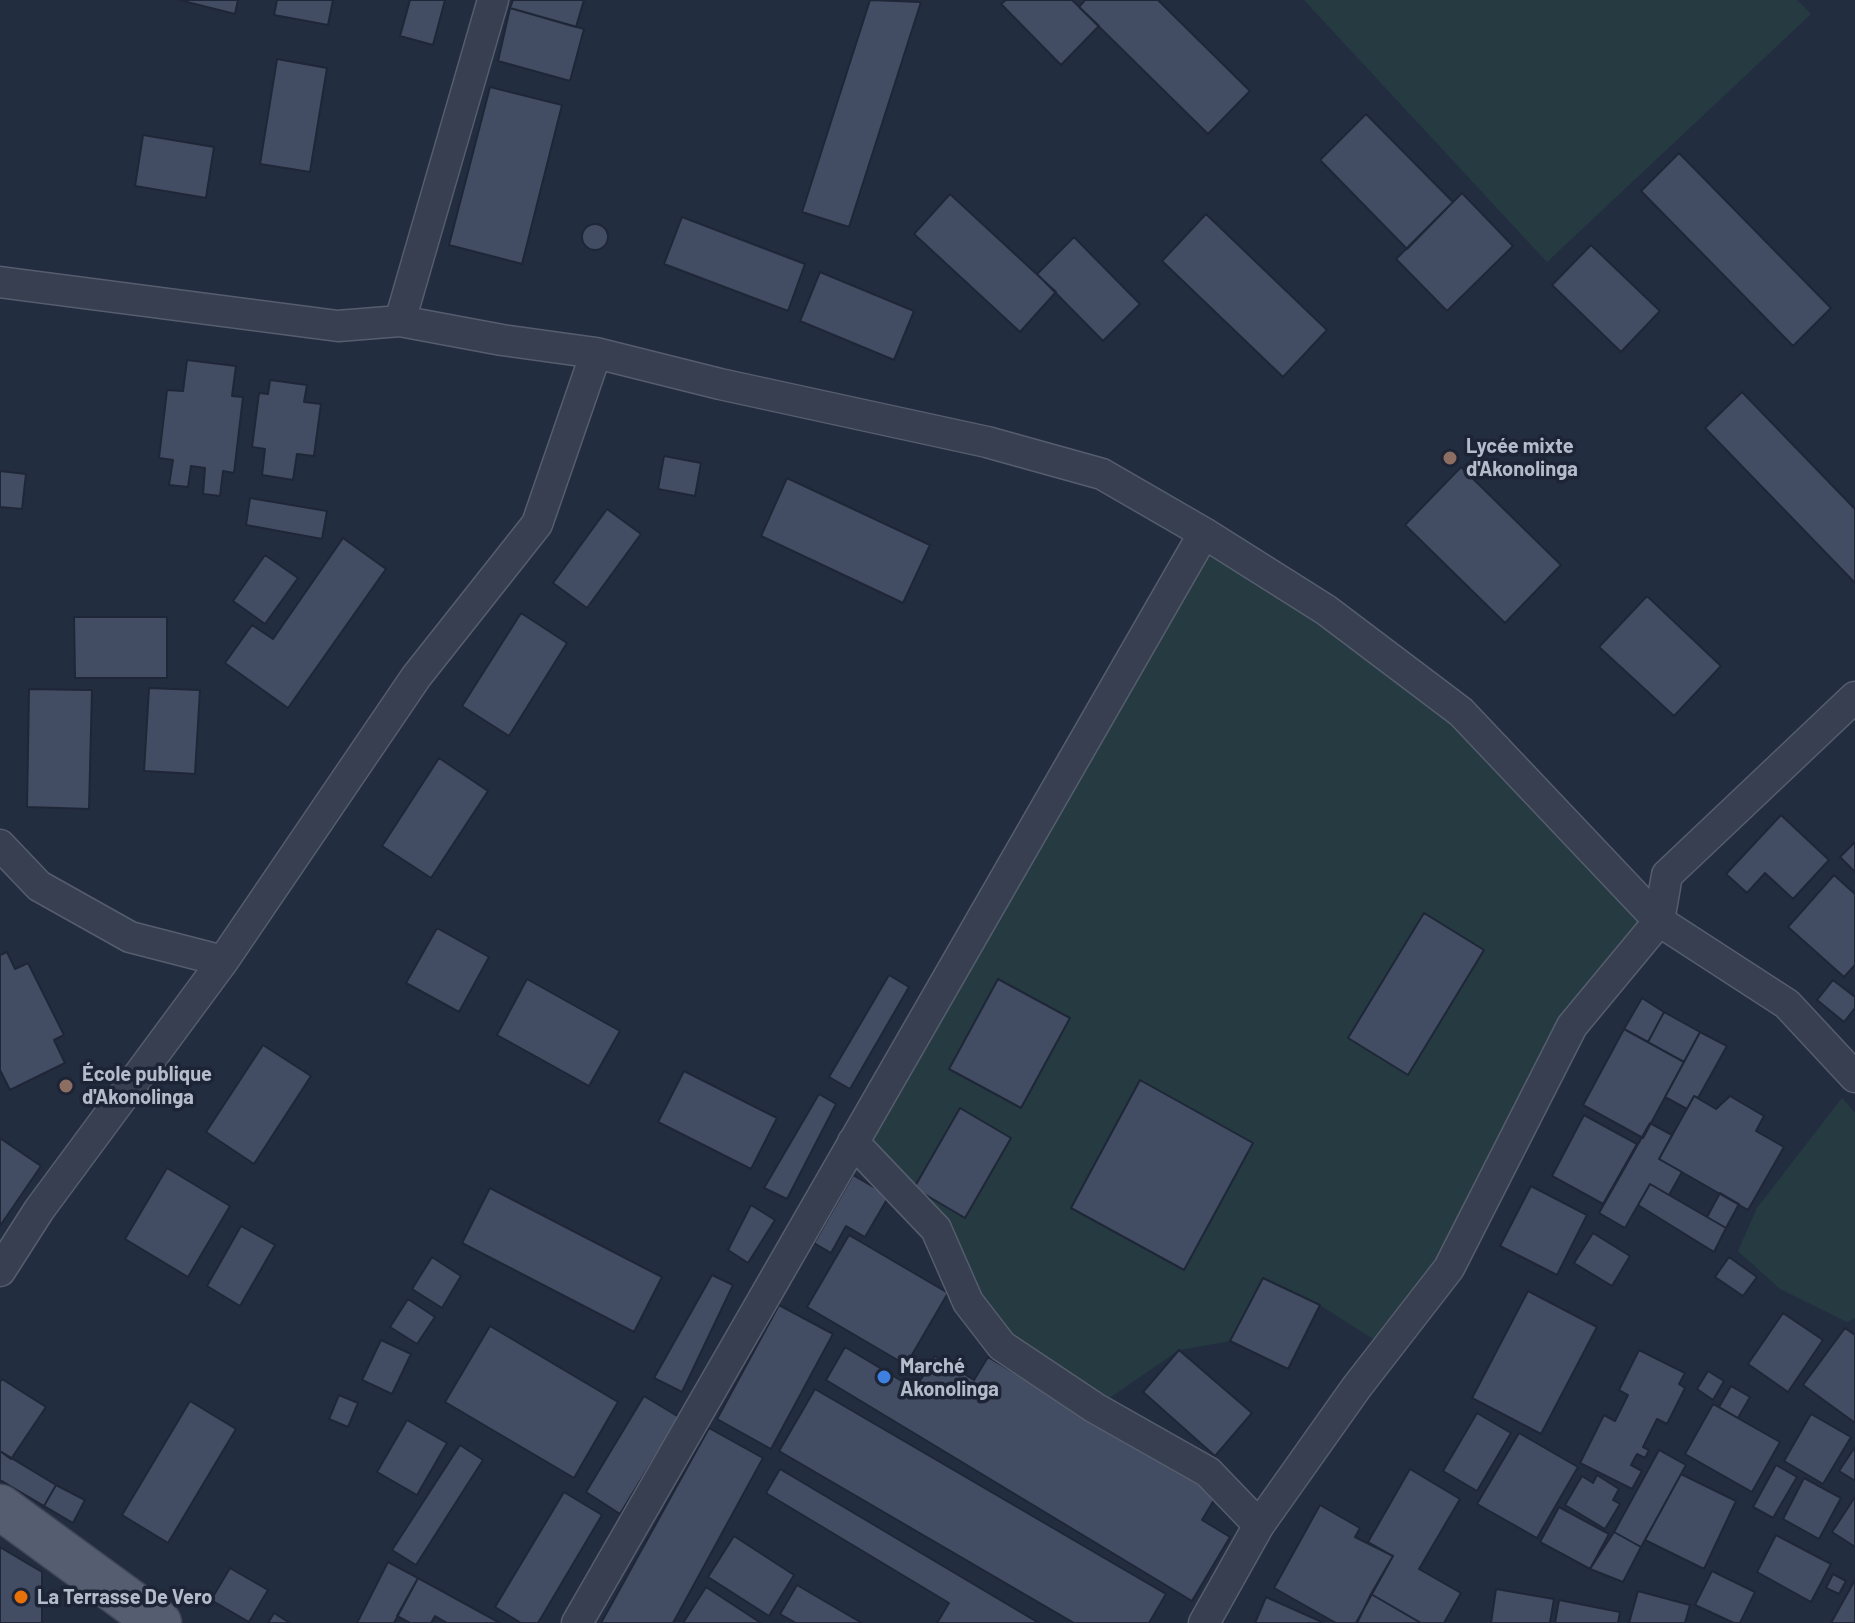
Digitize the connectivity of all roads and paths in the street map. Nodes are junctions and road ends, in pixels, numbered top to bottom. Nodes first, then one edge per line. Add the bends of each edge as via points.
1 (493, 0) edge
2 (0, 282) edge
3 (400, 321) junction
4 (596, 353) junction
5 (1204, 533) junction
6 (1855, 697) edge
7 (0, 845) edge
8 (1659, 921) junction
9 (223, 961) junction
10 (1855, 1077) edge
11 (853, 1142) junction
12 (0, 1271) edge
13 (0, 1507) edge
14 (1259, 1525) junction
15 (159, 1623) edge
16 (577, 1623) edge
17 (1204, 1623) edge

1 - 3 street
2 - 3 street via 338,326
3 - 4 street
4 - 5 street via 987,442 1102,474
4 - 9 street via 537,524 416,677
5 - 8 street via 1326,610 1461,712
5 - 11 street
6 - 8 street via 1667,875
7 - 9 street via 39,886 130,937
8 - 10 street via 1787,1004
8 - 14 street via 1572,1026 1449,1268
9 - 12 street
11 - 14 street via 936,1229 968,1302 1002,1346 1095,1408 1208,1472
11 - 16 street
13 - 15 main road
14 - 17 street

